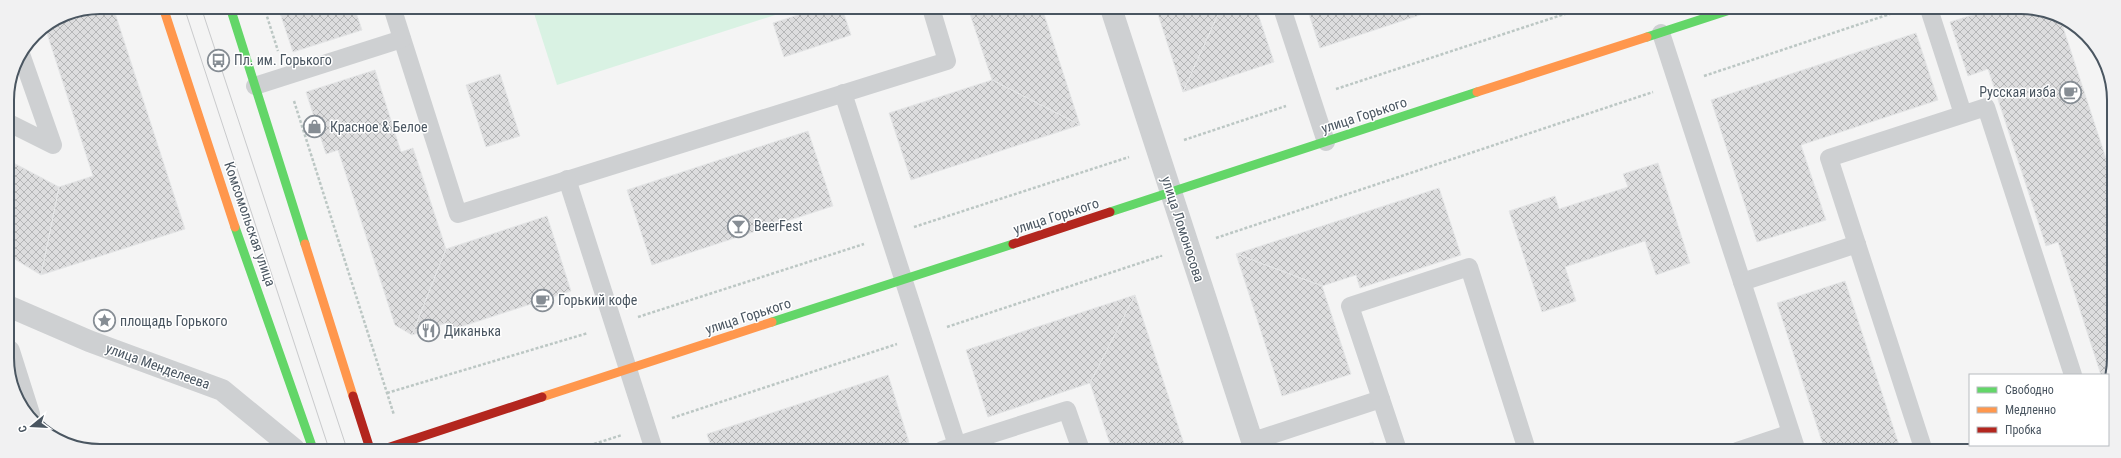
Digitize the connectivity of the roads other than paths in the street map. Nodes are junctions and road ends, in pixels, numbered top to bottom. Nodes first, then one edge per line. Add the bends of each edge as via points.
1 (165, 14) edge
2 (232, 14) edge
3 (394, 14) edge
4 (933, 14) edge
5 (1113, 14) edge
6 (1284, 14) edge
7 (1718, 14) edge
8 (1931, 14) edge
9 (1661, 33) junction
10 (402, 39) junction
11 (23, 61) edge
12 (255, 86) junction
13 (843, 93) junction
14 (1963, 114) junction
15 (14, 126) edge
16 (1326, 142) junction
17 (567, 179) junction
18 (1171, 193) junction
19 (1857, 244) junction
20 (903, 280) junction
21 (1742, 282) junction
22 (14, 309) edge
23 (15, 370) edge
24 (628, 370) junction
25 (2073, 374) edge
26 (23, 395) edge
27 (1381, 399) junction
28 (1791, 433) junction
29 (288, 444) edge
30 (311, 444) edge
31 (368, 444) edge
32 (400, 444) edge
33 (652, 444) edge
34 (949, 444) edge
35 (962, 444) edge
36 (1079, 444) edge
37 (1254, 444) edge
38 (1257, 444) edge
39 (1396, 444) edge
40 (1525, 444) edge
41 (1758, 444) edge
42 (1795, 444) edge
43 (1922, 444) edge

1 - 30 street, Комсомольская улица via 229,209
2 - 12 street
3 - 10 lane
4 - 13 lane via 947,61
5 - 18 street, улица Ломоносова
6 - 16 lane
7 - 9 street, улица Горького
8 - 14 lane
9 - 16 street, улица Горького
9 - 21 lane
10 - 12 lane
10 - 17 lane via 458,214
11 - 15 lane via 53,145
12 - 31 street
13 - 17 lane
13 - 20 lane
14 - 19 lane via 1829,158
14 - 25 lane via 1986,107 2032,228
16 - 18 street, улица Горького
17 - 24 lane
18 - 20 street, улица Горького
18 - 37 street, улица Ломоносова
19 - 21 lane
19 - 43 lane
20 - 24 street, улица Горького
20 - 34 lane via 921,336
21 - 28 lane
22 - 29 street, улица Менделеева via 222,390
23 - 26 street
24 - 32 street, улица Горького
24 - 33 lane
27 - 38 lane
27 - 39 lane
27 - 40 lane via 1350,306 1469,267
28 - 41 lane
28 - 42 lane
35 - 36 lane via 1068,410

